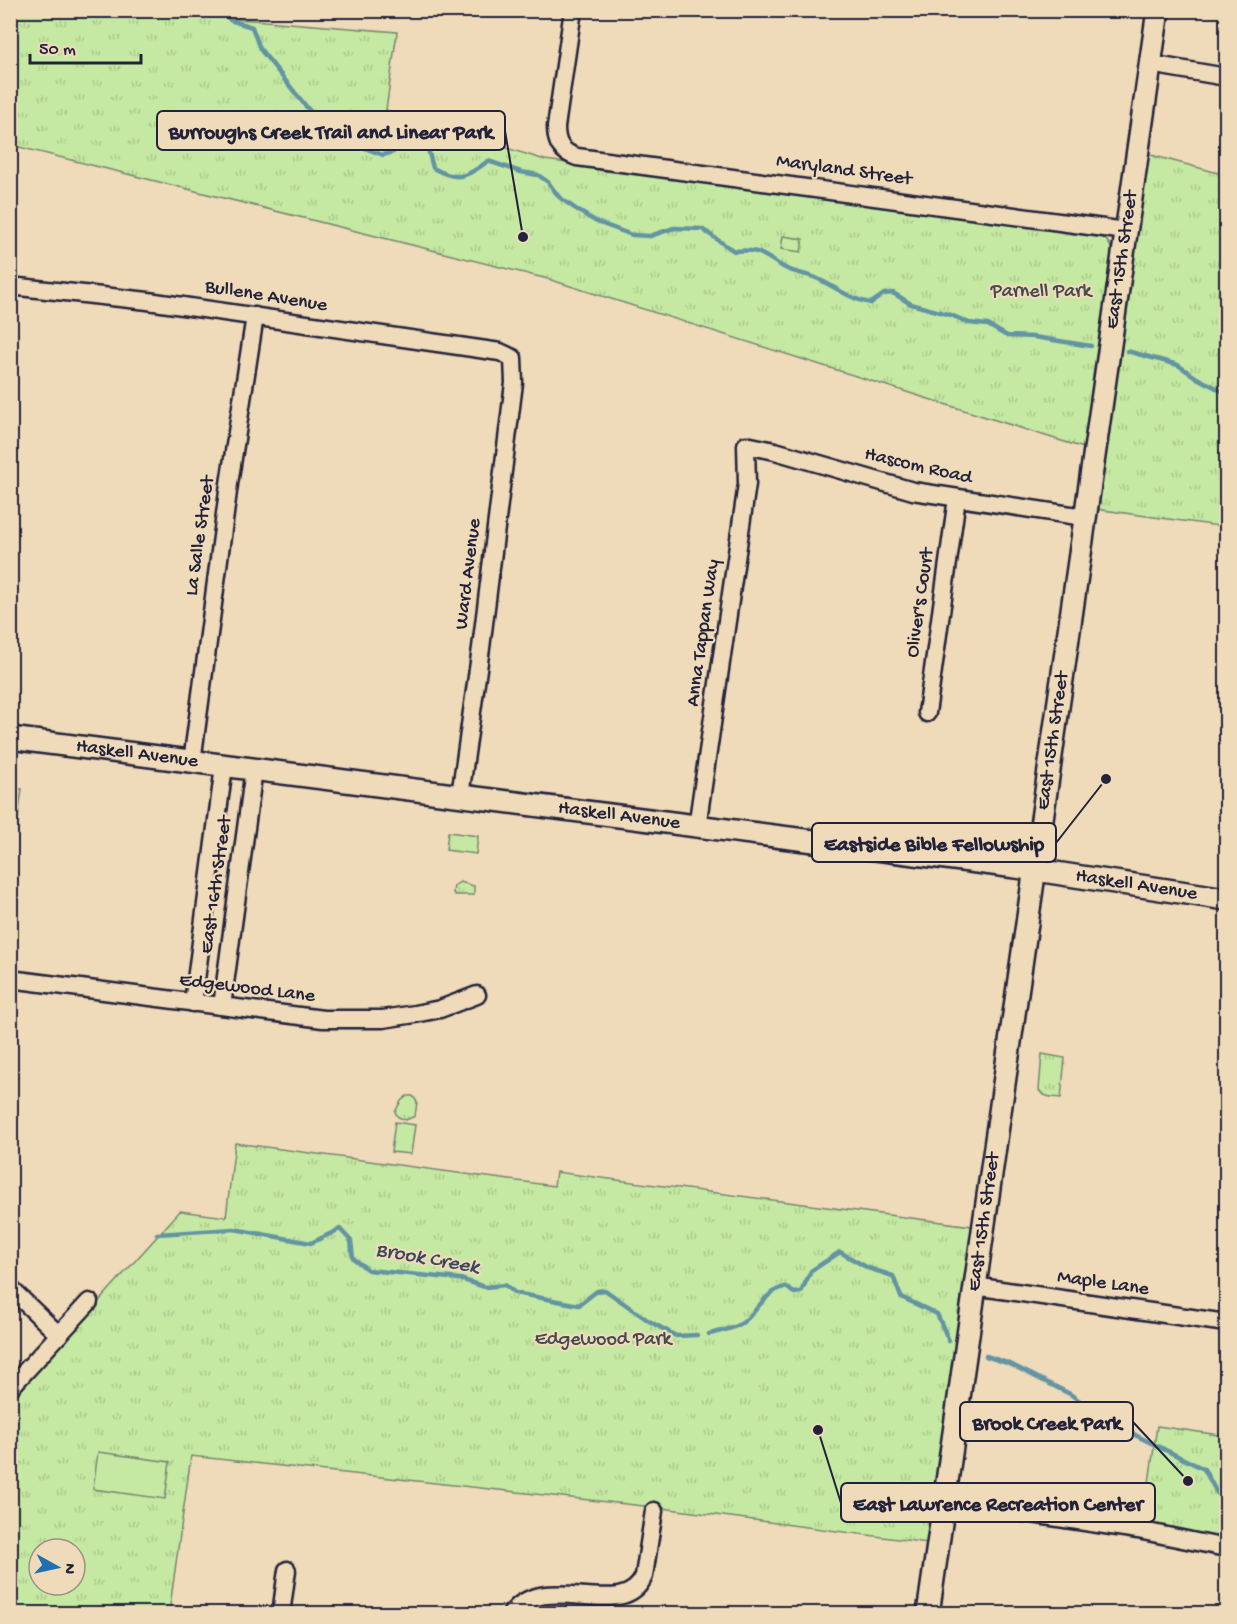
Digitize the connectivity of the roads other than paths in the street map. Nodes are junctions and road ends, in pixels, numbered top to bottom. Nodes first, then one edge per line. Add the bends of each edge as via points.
1 (573, 10) edge
2 (1158, 10) edge
3 (1150, 64) junction
4 (1227, 77) edge
5 (1126, 231) junction
6 (10, 286) edge
7 (255, 316) junction
8 (513, 358) joint
9 (746, 445) joint
10 (957, 498) junction
11 (1084, 517) junction
12 (927, 713) dead end
13 (10, 738) edge
14 (192, 762) junction
15 (224, 766) junction
16 (254, 769) junction
17 (460, 796) junction
18 (697, 827) junction
19 (1034, 870) junction
20 (1227, 899) edge
21 (10, 979) edge
22 (477, 995) dead end
23 (193, 1003) junction
24 (222, 1006) junction
25 (974, 1286) junction
26 (10, 1288) edge
27 (89, 1302) dead end
28 (1227, 1323) edge
29 (59, 1335) junction
30 (10, 1388) edge
31 (944, 1501) junction
32 (654, 1511) dead end
33 (1227, 1548) edge
34 (287, 1570) dead end
35 (281, 1614) edge
36 (511, 1614) edge
37 (928, 1614) edge

1 - 5 street, Maryland Street via 556,127 556,139 567,154
2 - 3 main road, East 15th Street
3 - 4 street
3 - 5 main road, East 15th Street
5 - 11 main road, East 15th Street
6 - 7 street, Bullene Avenue
7 - 8 street, Bullene Avenue via 500,352
7 - 14 street, La Salle Street
8 - 17 street, Ward Avenue via 514,383
9 - 10 street, Hascom Road via 913,491
9 - 18 street, Anna Tappan Way via 747,484
10 - 11 street, Hascom Road
10 - 12 street, Oliver's Court
11 - 19 main road, East 15th Street
13 - 14 main road, Haskell Avenue
14 - 15 main road, Haskell Avenue
15 - 16 main road, Haskell Avenue
15 - 23 street, East 16th Street
16 - 17 main road, Haskell Avenue
16 - 24 street, East 16th Street
17 - 18 main road, Haskell Avenue
18 - 19 main road, Haskell Avenue
19 - 20 main road, Haskell Avenue
19 - 25 main road, East 15th Street
21 - 23 street, Edgewood Lane
22 - 24 street, Edgewood Lane via 440,1009 383,1019 323,1019
23 - 24 street, Edgewood Lane
25 - 28 street, Maple Lane
25 - 31 main road, East 15th Street
26 - 29 street
27 - 29 street
29 - 30 street
31 - 33 street via 1138,1530
31 - 37 main road, East 15th Street
32 - 36 street via 644,1576 641,1586 628,1600 608,1606 535,1598 522,1602
34 - 35 street

